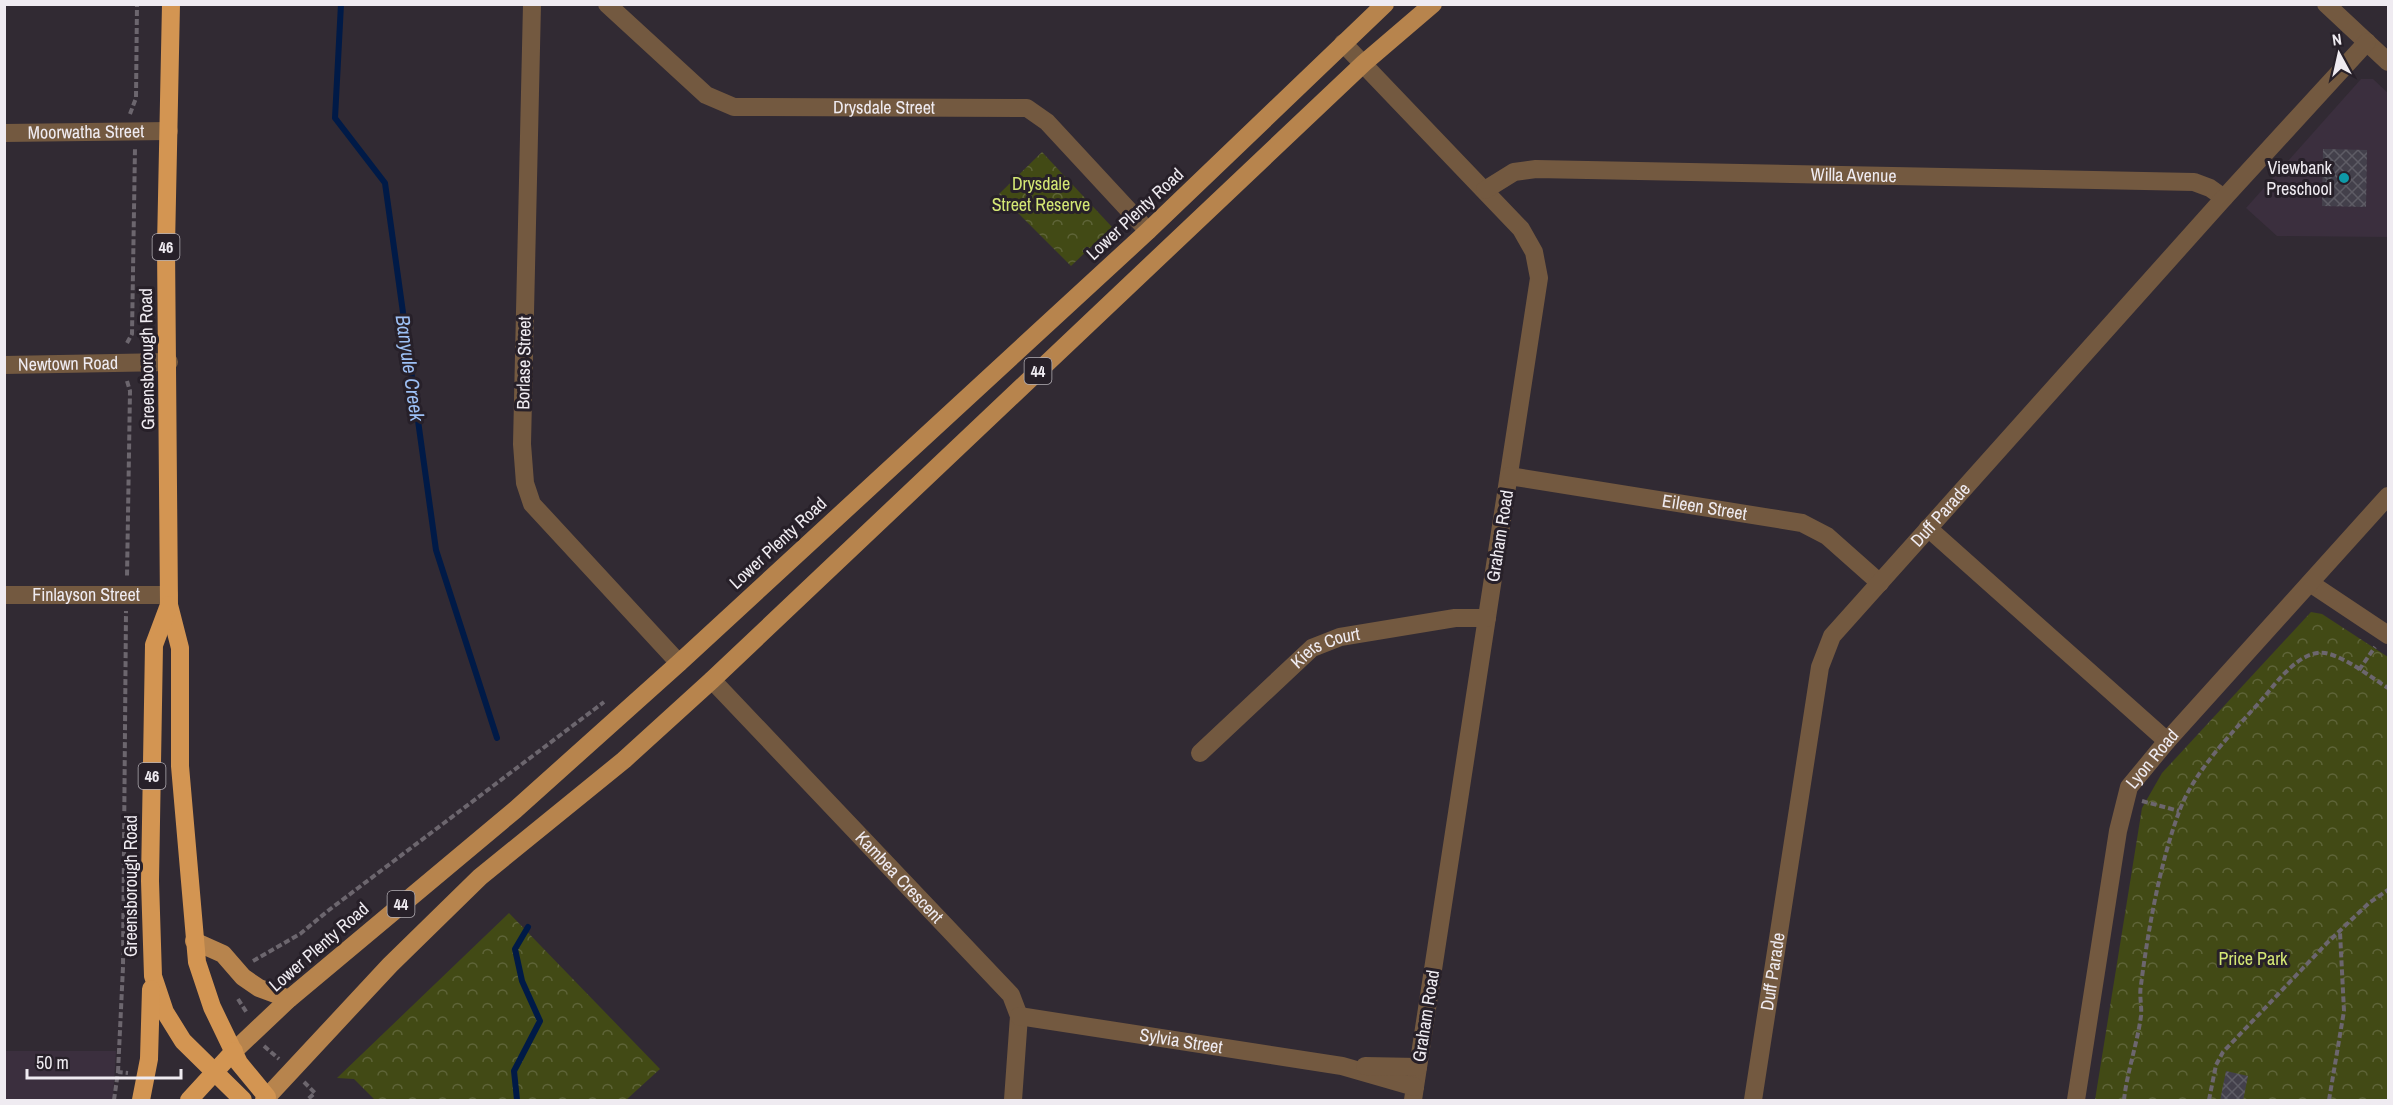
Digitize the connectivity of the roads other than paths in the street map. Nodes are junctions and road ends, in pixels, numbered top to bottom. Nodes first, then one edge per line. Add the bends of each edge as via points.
1 (171, 4) edge
2 (532, 4) edge
3 (607, 4) edge
4 (1385, 4) edge
5 (1433, 4) edge
6 (2326, 4) edge
7 (2367, 42) junction
8 (1343, 44) junction
9 (2388, 62) edge
10 (1364, 63) junction
11 (169, 131) junction
12 (4, 133) edge
13 (1485, 190) junction
14 (2224, 198) junction
15 (1148, 231) junction
16 (169, 362) junction
17 (4, 365) edge
18 (1509, 476) junction
19 (2388, 496) edge
20 (1928, 528) junction
21 (1880, 583) junction
22 (2310, 583) junction
23 (4, 595) edge
24 (169, 600) junction
25 (1487, 618) junction
26 (2382, 640) edge
27 (679, 663) junction
28 (712, 680) junction
29 (2167, 741) junction
30 (1200, 753) dead end
31 (194, 941) junction
32 (152, 949) junction
33 (289, 999) junction
34 (1019, 1016) junction
35 (234, 1051) junction
36 (1342, 1066) junction
37 (1418, 1067) junction
38 (214, 1072) junction
39 (1414, 1094) edge
40 (265, 1099) edge
41 (141, 1101) edge
42 (189, 1101) edge
43 (243, 1101) edge
44 (1012, 1101) edge
45 (1753, 1101) edge
46 (2076, 1101) edge

1 - 11 highway, Greensborough Road / 46
2 - 27 street, Borlase Street via 522,432 525,483 532,504
3 - 15 street, Drysdale Street via 706,95 720,103 1026,108 1047,122
4 - 8 main road, Lower Plenty Road / 44
5 - 10 main road, 44
6 - 7 street
7 - 9 street
7 - 14 street, Duff Parade
8 - 10 street, Graham Road
8 - 15 main road, Lower Plenty Road / 44
10 - 13 street, Graham Road
10 - 28 main road, 44
11 - 12 street, Moorwatha Street
11 - 16 highway, Greensborough Road / 46
13 - 14 street, Willa Avenue via 1514,172 1536,170 2194,182
13 - 18 street, Graham Road via 1528,240 1539,278
14 - 20 street, Duff Parade
15 - 27 main road, Lower Plenty Road / 44
16 - 17 street, Newtown Road
16 - 24 highway, Greensborough Road / 46
18 - 21 street, Eileen Street via 1802,524 1827,536
18 - 25 street, Graham Road
19 - 22 street, Lyon Road
20 - 21 street, Duff Parade
20 - 29 street
21 - 45 street, Duff Parade via 1833,636 1823,655
22 - 26 street
22 - 29 street, Lyon Road
23 - 24 street, Finlayson Street via 127,595
24 - 31 highway, Greensborough Road / 46 via 180,648 180,766
24 - 32 highway, Greensborough Road / 46 via 154,645
25 - 30 street, Kiers Court via 1455,618 1340,637 1312,648
25 - 37 street, Graham Road
27 - 33 main road, Lower Plenty Road / 44 via 515,810
28 - 34 street, Kambea Crescent via 1002,984
28 - 40 main road, 44 via 624,760 480,877 390,965
29 - 46 street, Lyon Road via 2134,779 2123,806
31 - 33 main road via 223,954 259,988
31 - 35 highway, Greensborough Road / 46 via 204,985
32 - 38 highway, Greensborough Road / 46 via 155,984 165,1012 183,1041
32 - 41 highway, 46 via 149,1059
33 - 35 main road, Lower Plenty Road / 44
34 - 36 street, Sylvia Street
34 - 44 street
35 - 38 highway, Lower Plenty Road / 44
35 - 40 highway, Greensborough Road / 46
36 - 37 street, Sylvia Street
36 - 39 street, Sylvia Street
37 - 39 street, Graham Road
38 - 42 highway, Lower Plenty Road / 44
38 - 43 highway, Greensborough Road / 46

